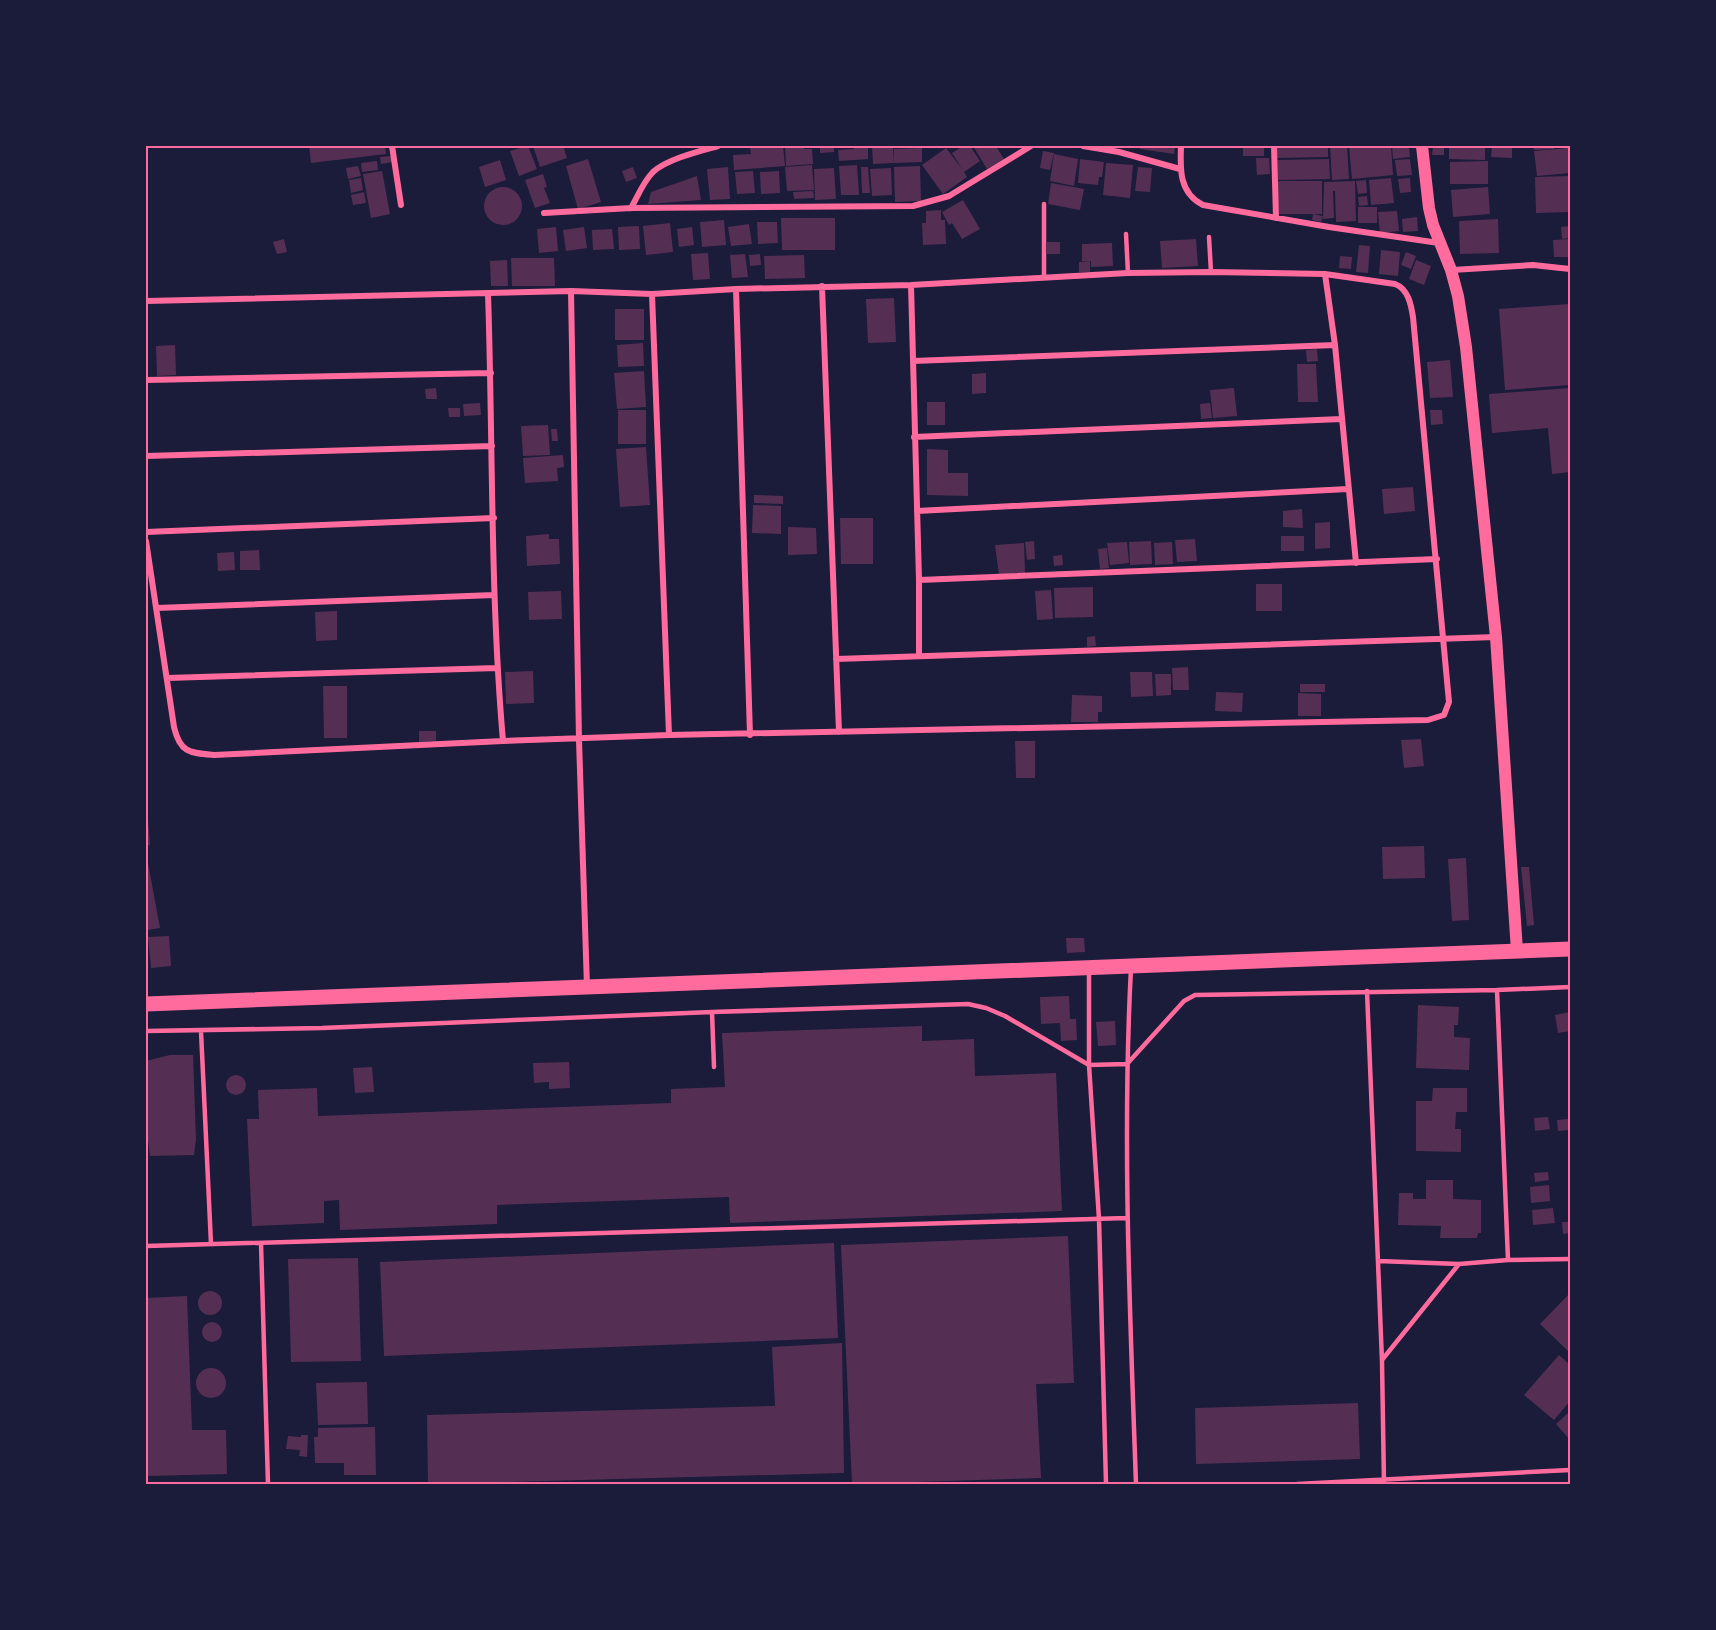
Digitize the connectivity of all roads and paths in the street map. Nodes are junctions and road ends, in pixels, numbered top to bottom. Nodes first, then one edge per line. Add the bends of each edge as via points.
1 (392, 146) edge
2 (718, 146) edge
3 (1031, 146) edge
4 (1083, 146) edge
5 (1181, 146) edge
6 (1274, 146) edge
7 (1422, 146) edge
8 (1180, 169) junction
9 (1044, 204) dead end
10 (401, 206) dead end
11 (631, 208) junction
12 (544, 213) dead end
13 (1276, 219) junction
14 (1126, 234) dead end
15 (1209, 237) dead end
16 (1439, 243) junction
17 (1570, 269) edge
18 (1451, 270) junction
19 (1211, 272) junction
20 (1128, 273) junction
21 (1325, 274) junction
22 (1044, 278) junction
23 (911, 285) junction
24 (822, 286) junction
25 (736, 289) junction
26 (571, 291) junction
27 (489, 293) junction
28 (652, 294) junction
29 (146, 301) edge
30 (1335, 345) junction
31 (913, 361) junction
32 (491, 373) junction
33 (146, 380) edge
34 (1341, 419) junction
35 (914, 437) junction
36 (492, 446) junction
37 (146, 456) edge
38 (1348, 489) junction
39 (917, 512) junction
40 (494, 518) junction
41 (146, 532) edge
42 (146, 541) edge
43 (1437, 559) junction
44 (1356, 563) junction
45 (920, 580) junction
46 (494, 595) junction
47 (157, 608) junction
48 (1496, 638) junction
49 (1444, 640) junction
50 (920, 656) junction
51 (836, 659) junction
52 (497, 668) junction
53 (167, 678) junction
54 (839, 732) junction
55 (669, 735) junction
56 (750, 735) junction
57 (579, 740) junction
58 (503, 741) junction
59 (1570, 949) edge
60 (1517, 951) junction
61 (1131, 966) junction
62 (1088, 968) junction
63 (587, 987) junction
64 (1570, 987) edge
65 (1497, 990) junction
66 (1366, 991) junction
67 (146, 1004) edge
68 (712, 1012) junction
69 (146, 1031) edge
70 (201, 1031) junction
71 (1127, 1064) junction
72 (1089, 1065) junction
73 (714, 1067) dead end
74 (1099, 1218) junction
75 (1127, 1218) junction
76 (261, 1243) junction
77 (212, 1244) junction
78 (146, 1246) edge
79 (1570, 1259) edge
80 (1508, 1260) junction
81 (1378, 1261) junction
82 (1459, 1264) junction
83 (1382, 1360) junction
84 (1570, 1470) edge
85 (1383, 1482) edge
86 (268, 1485) edge
87 (1106, 1485) edge
88 (1136, 1485) edge
89 (1297, 1485) edge

1 - 10 street
2 - 11 street via 659,168 646,180
3 - 11 street via 949,196 913,206
4 - 8 street
5 - 8 street
6 - 13 street
7 - 16 main road via 1429,208
8 - 13 street via 1182,183 1196,202
9 - 22 lane
11 - 12 street
13 - 16 street
14 - 20 lane
15 - 19 lane
16 - 18 main road
17 - 18 street via 1533,265
18 - 48 main road via 1465,339
19 - 20 street
19 - 21 street
20 - 22 street
21 - 30 street
21 - 43 street via 1395,284 1407,295 1413,317
22 - 23 street
23 - 24 street
23 - 31 street
24 - 25 street
24 - 51 street
25 - 28 street
25 - 56 street
26 - 27 street
26 - 28 street
26 - 57 street
27 - 29 street
27 - 32 street
28 - 55 street
30 - 31 street
30 - 34 street
31 - 35 street
32 - 33 street
32 - 36 street
34 - 35 street
34 - 38 street
35 - 39 street
36 - 37 street
36 - 40 street
38 - 39 street
38 - 44 street
39 - 45 street
40 - 41 street
40 - 46 street
42 - 47 street
43 - 44 street
43 - 49 street
44 - 45 street
45 - 50 street
46 - 47 street
46 - 52 street
47 - 53 street
48 - 49 street
48 - 60 main road
49 - 50 street
49 - 54 street via 1449,702 1444,716 1434,719
50 - 51 street
51 - 54 street
52 - 53 street
52 - 58 street
53 - 58 street via 177,738 195,753
54 - 56 street
55 - 56 street
55 - 57 street
57 - 58 street
57 - 63 street
59 - 60 main road
60 - 61 main road
61 - 62 main road
61 - 71 lane
62 - 63 main road
62 - 72 lane
63 - 67 main road
64 - 65 lane
65 - 66 lane
65 - 80 lane
66 - 71 lane via 1195,995 1184,1000
66 - 81 lane
68 - 70 lane
68 - 72 lane via 968,1004 1005,1016
68 - 73 lane
69 - 70 lane
70 - 77 lane
71 - 72 lane
71 - 75 lane
72 - 74 lane
74 - 75 lane
74 - 76 lane
74 - 87 lane
75 - 88 lane
76 - 77 lane
76 - 86 lane
77 - 78 lane
79 - 80 lane
80 - 82 lane
81 - 82 lane
81 - 83 lane
82 - 83 lane
83 - 85 lane
84 - 85 lane
85 - 89 lane

